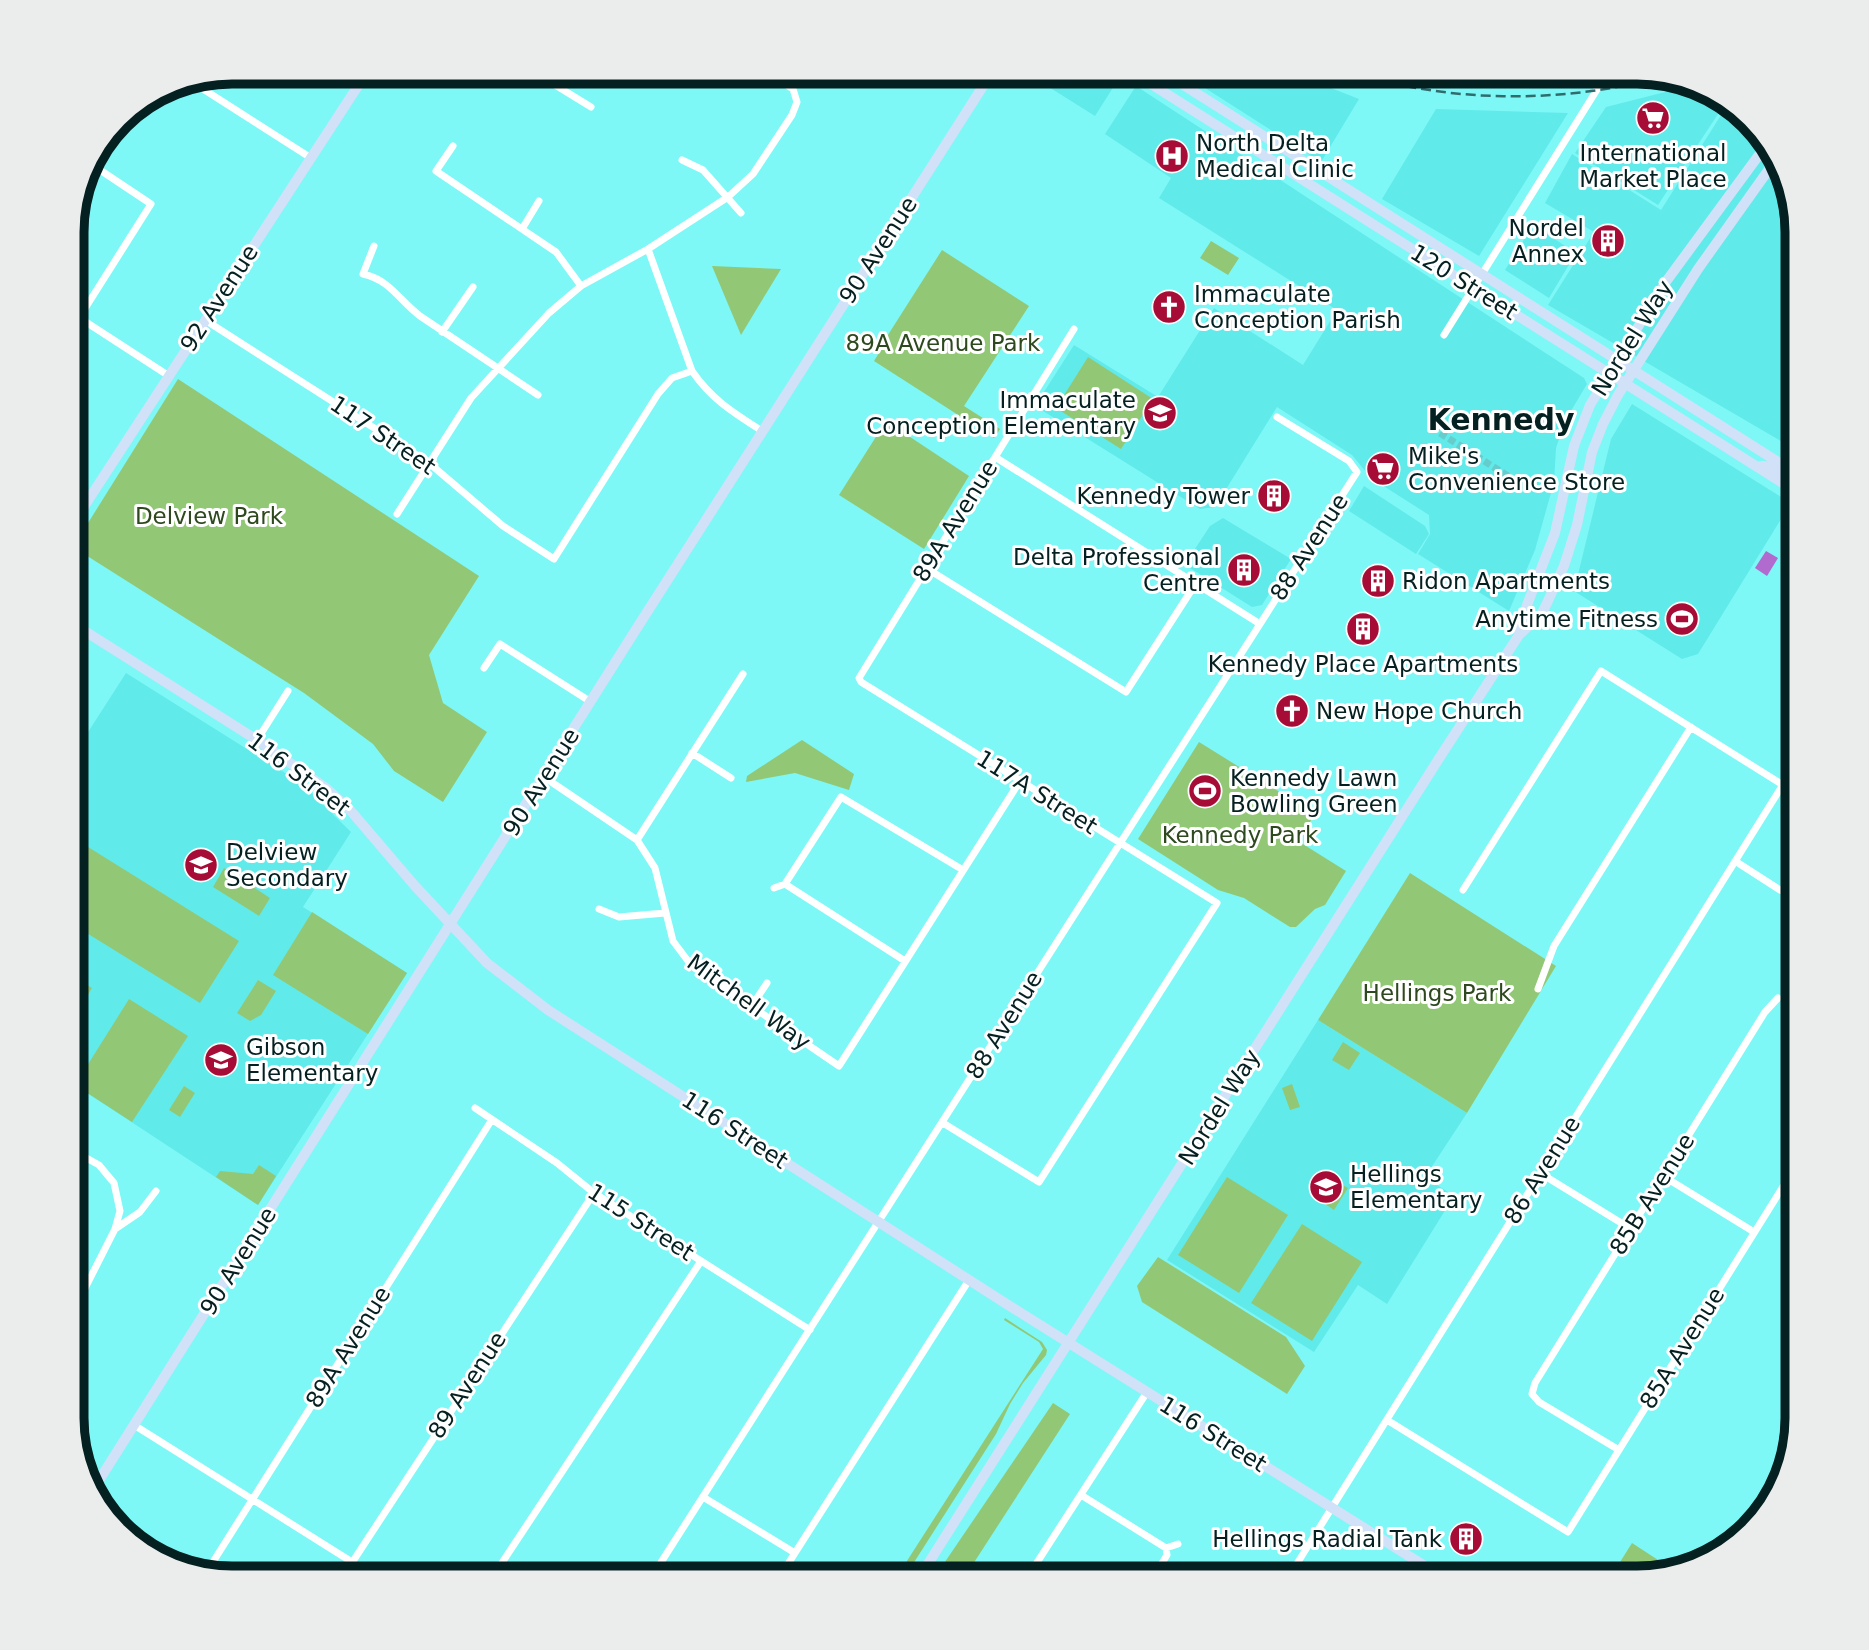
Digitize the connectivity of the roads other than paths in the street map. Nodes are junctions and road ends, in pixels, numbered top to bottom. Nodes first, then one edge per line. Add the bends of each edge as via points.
1 (358, 84) edge
2 (554, 84) edge
3 (785, 84) edge
4 (984, 84) edge
5 (1151, 84) edge
6 (1182, 84) edge
7 (1601, 84) edge
8 (200, 88) edge
9 (591, 107) dead end
10 (1246, 143) junction
11 (453, 146) dead end
12 (1761, 152) edge
13 (310, 158) junction
14 (682, 160) dead end
15 (1770, 168) edge
16 (98, 169) edge
17 (1319, 171) junction
18 (729, 197) junction
19 (539, 201) dead end
20 (741, 213) dead end
21 (522, 229) junction
22 (374, 246) dead end
23 (648, 249) junction
24 (1482, 276) junction
25 (581, 285) junction
26 (473, 287) dead end
27 (1474, 289) junction
28 (84, 301) edge
29 (205, 320) junction
30 (84, 322) edge
31 (1074, 328) dead end
32 (442, 332) junction
33 (1444, 335) dead end
34 (1617, 360) junction
35 (497, 368) junction
36 (692, 371) junction
37 (1633, 371) junction
38 (1609, 373) junction
39 (169, 376) junction
40 (1625, 384) junction
41 (538, 395) dead end
42 (1277, 417) dead end
43 (762, 432) junction
44 (995, 457) junction
45 (429, 464) junction
46 (1757, 467) junction
47 (1785, 469) edge
48 (1785, 476) edge
49 (1785, 484) edge
50 (84, 507) edge
51 (397, 514) dead end
52 (926, 568) junction
53 (1196, 583) junction
54 (1260, 624) junction
55 (84, 631) edge
56 (1519, 635) junction
57 (484, 668) dead end
58 (743, 674) dead end
59 (859, 678) joint
60 (288, 691) dead end
61 (591, 702) junction
62 (1691, 727) junction
63 (257, 740) junction
64 (692, 753) junction
65 (544, 776) junction
66 (732, 778) dead end
67 (1020, 781) junction
68 (1785, 782) edge
69 (1783, 785) junction
70 (637, 840) junction
71 (1120, 844) junction
72 (1735, 862) junction
73 (963, 870) junction
74 (785, 884) junction
75 (774, 888) dead end
76 (1463, 890) dead end
77 (1785, 892) edge
78 (599, 909) dead end
79 (665, 913) junction
80 (450, 925) junction
81 (905, 961) junction
82 (767, 983) dead end
83 (1538, 989) dead end
84 (1778, 998) dead end
85 (751, 1007) junction
86 (475, 1108) dead end
87 (491, 1121) junction
88 (943, 1122) junction
89 (84, 1157) edge
90 (1541, 1173) junction
91 (1663, 1176) junction
92 (1785, 1183) edge
93 (156, 1191) dead end
94 (594, 1193) junction
95 (878, 1222) junction
96 (1631, 1228) junction
97 (114, 1229) junction
98 (1754, 1232) junction
99 (701, 1261) junction
100 (969, 1280) junction
101 (84, 1290) edge
102 (810, 1330) junction
103 (1069, 1343) junction
104 (1147, 1392) junction
105 (1387, 1420) junction
106 (134, 1425) junction
107 (1619, 1450) junction
108 (98, 1481) edge
109 (1081, 1494) junction
110 (703, 1497) junction
111 (251, 1500) junction
112 (1333, 1509) junction
113 (1178, 1544) dead end
114 (1166, 1548) junction
115 (794, 1553) junction
116 (352, 1562) junction
117 (211, 1564) edge
118 (350, 1566) edge
119 (500, 1566) edge
120 (659, 1566) edge
121 (786, 1566) edge
122 (927, 1566) edge
123 (1035, 1566) edge
124 (1160, 1566) edge
125 (1296, 1566) edge
126 (1425, 1566) edge

1 - 13 street, 92 Avenue
2 - 9 street
3 - 18 street via 793,89 797,102 792,115 752,174
4 - 43 street, 90 Avenue
5 - 10 street, 120 Street
6 - 17 street, 120 Street
7 - 24 street
8 - 13 street
10 - 17 street via 1264,147 1310,176
10 - 27 street, 120 Street
11 - 21 street via 436,171
12 - 34 street, Nordel Way via 1665,283
13 - 29 street, 92 Avenue
14 - 18 street via 703,170
15 - 37 street, Nordel Way
16 - 28 street via 151,204
17 - 24 street, 120 Street
18 - 20 street
18 - 23 street
19 - 21 street
21 - 25 street via 556,252
22 - 32 street via 363,274 377,277
23 - 25 street
23 - 36 street
24 - 27 street
24 - 34 street, 120 Street
25 - 35 street
26 - 32 street
27 - 33 street
27 - 38 street, 120 Street
29 - 39 street, 92 Avenue
29 - 45 street, 117 Street
30 - 39 street
31 - 44 street, 89A Avenue
32 - 35 street
34 - 37 street, 120 Street
34 - 38 street, Nordel Way
35 - 41 street
35 - 45 street via 471,398
36 - 43 street via 719,403
36 - 45 street, 117 Street via 672,378 658,394 554,559 503,526
37 - 40 street, Nordel Way
37 - 47 street, 120 Street
38 - 40 street, 120 Street
38 - 56 street, Nordel Way via 1580,429 1559,520
39 - 50 street, 92 Avenue
40 - 46 street, 120 Street
40 - 56 street, Nordel Way via 1592,452 1564,566 1542,613
42 - 54 street, 88 Avenue via 1349,461 1357,472
43 - 61 street, 90 Avenue
44 - 52 street, 89A Avenue
44 - 53 street
45 - 51 street
46 - 48 street via 1765,465
46 - 49 street, 120 Street
52 - 53 street via 1126,691
52 - 59 street, 89A Avenue
53 - 54 street
54 - 71 street, 88 Avenue
55 - 63 street, 116 Street
56 - 103 street, Nordel Way
57 - 61 street via 499,644
58 - 64 street
59 - 67 street, 117A Street
60 - 63 street
61 - 65 street, 90 Avenue
62 - 69 street
62 - 76 street via 1601,671
62 - 83 street via 1554,946
63 - 80 street, 116 Street via 350,810
64 - 66 street
64 - 70 street
65 - 70 street, Mitchell Way
65 - 80 street, 90 Avenue
67 - 71 street, 117A Street
67 - 73 street
68 - 69 street, 86 Avenue
69 - 72 street, 86 Avenue
70 - 79 street, Mitchell Way via 655,868
71 - 88 street, 88 Avenue
71 - 88 street, 117A Street via 1217,903 1039,1182
72 - 77 street
72 - 90 street, 86 Avenue
73 - 74 street via 841,797
73 - 81 street
74 - 75 street
74 - 81 street
78 - 79 street via 619,917
79 - 85 street, Mitchell Way via 673,941 684,958
80 - 95 street, 116 Street via 487,963 548,1010
80 - 106 street, 90 Avenue
81 - 85 street, Mitchell Way via 839,1066
82 - 85 street
84 - 91 street, 85B Avenue
86 - 87 street, 115 Street
87 - 94 street, 115 Street
87 - 111 street, 89A Avenue
88 - 95 street, 88 Avenue
89 - 97 street via 99,1165 114,1183 120,1211
90 - 96 street
90 - 105 street, 86 Avenue
91 - 96 street, 85B Avenue
91 - 98 street
92 - 98 street, 85A Avenue
93 - 97 street via 140,1212
94 - 99 street, 115 Street
94 - 116 street, 89 Avenue
95 - 100 street, 116 Street
95 - 102 street, 88 Avenue
96 - 107 street, 85B Avenue via 1532,1394
97 - 101 street
98 - 107 street, 85A Avenue
99 - 102 street, 115 Street
99 - 119 street
100 - 103 street, 116 Street
100 - 115 street
102 - 110 street, 88 Avenue
103 - 104 street, 116 Street
103 - 122 street, Nordel Way
104 - 109 street
104 - 112 street, 116 Street
105 - 107 street, 85A Avenue via 1568,1532
105 - 112 street, 86 Avenue
106 - 108 street, 90 Avenue
106 - 111 street
109 - 114 street
109 - 123 street
110 - 115 street
110 - 120 street, 88 Avenue
111 - 116 street
111 - 117 street, 89A Avenue
112 - 125 street, 86 Avenue
112 - 126 street, 116 Street
113 - 114 street
114 - 124 street
115 - 121 street
116 - 118 street, 89 Avenue

